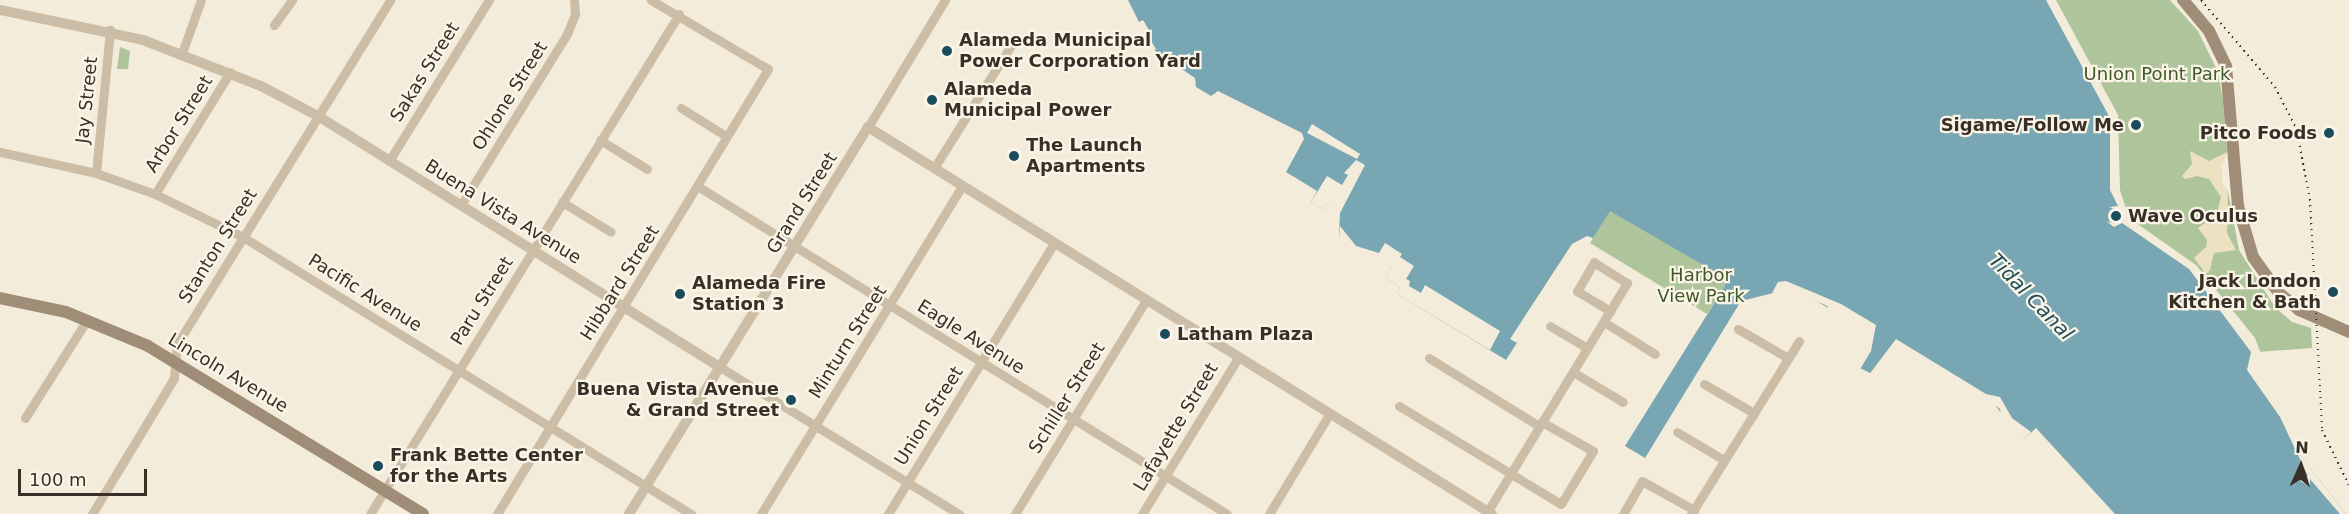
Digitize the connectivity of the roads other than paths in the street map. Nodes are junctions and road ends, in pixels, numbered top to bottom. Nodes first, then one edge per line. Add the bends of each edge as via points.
1 (201, 0) edge
2 (292, 0) edge
3 (390, 0) edge
4 (489, 0) edge
5 (574, 0) edge
6 (651, 0) edge
7 (945, 0) edge
8 (2183, 0) edge
9 (0, 10) edge
10 (679, 14) junction
11 (274, 25) dead end
12 (110, 30) junction
13 (1013, 42) dead end
14 (182, 53) junction
15 (230, 72) junction
16 (681, 108) dead end
17 (318, 116) junction
18 (868, 127) junction
19 (726, 136) junction
20 (600, 140) junction
21 (0, 152) edge
22 (389, 161) junction
23 (934, 168) junction
24 (647, 170) dead end
25 (96, 173) junction
26 (962, 186) junction
27 (699, 187) junction
28 (155, 194) junction
29 (562, 202) junction
30 (461, 205) junction
31 (611, 232) dead end
32 (243, 237) junction
33 (1054, 243) junction
34 (794, 246) junction
35 (533, 250) junction
36 (0, 298) edge
37 (1146, 300) junction
38 (889, 306) junction
39 (625, 307) junction
40 (1610, 311) junction
41 (87, 320) junction
42 (1604, 322) junction
43 (1550, 326) dead end
44 (1738, 329) dead end
45 (2349, 332) edge
46 (1799, 341) dead end
47 (1587, 348) junction
48 (1655, 354) dead end
49 (1238, 358) junction
50 (1429, 358) dead end
51 (1788, 358) junction
52 (175, 361) junction
53 (982, 363) junction
54 (720, 367) junction
55 (459, 370) junction
56 (1573, 372) junction
57 (1704, 384) dead end
58 (1623, 402) dead end
59 (1399, 406) dead end
60 (1330, 413) junction
61 (1754, 413) junction
62 (25, 418) dead end
63 (1073, 419) junction
64 (1541, 424) junction
65 (815, 426) junction
66 (550, 427) junction
67 (1677, 432) dead end
68 (1724, 460) junction
69 (1510, 473) junction
70 (1165, 476) junction
71 (908, 482) junction
72 (646, 486) junction
73 (385, 490) junction
74 (1692, 512) edge
75 (1488, 513) edge
76 (92, 514) edge
77 (370, 514) edge
78 (423, 514) edge
79 (497, 514) edge
80 (629, 514) edge
81 (691, 514) edge
82 (761, 514) edge
83 (888, 514) edge
84 (959, 514) edge
85 (1015, 514) edge
86 (1142, 514) edge
87 (1227, 514) edge
88 (1269, 514) edge
89 (1623, 514) edge

1 - 14 street
2 - 11 street
3 - 17 street, Stanton Street
4 - 22 street, Sakas Street
5 - 30 street, Ohlone Street via 575,14 567,34
6 - 10 street
7 - 18 street, Grand Street
8 - 45 main road via 2210,31 2226,66 2238,206 2245,238 2265,276 2286,298 2314,319
9 - 12 street, Buena Vista Avenue
10 - 19 street, Hibbard Street via 768,69
10 - 20 street, Paru Street
12 - 14 street, Buena Vista Avenue
12 - 25 street, Jay Street
13 - 23 street
14 - 15 street, Buena Vista Avenue
15 - 17 street, Buena Vista Avenue
15 - 28 street, Arbor Street
16 - 19 street
17 - 22 street, Buena Vista Avenue
17 - 32 street, Stanton Street
18 - 23 street
18 - 34 street, Grand Street
19 - 27 street, Hibbard Street via 724,148
20 - 24 street
20 - 29 street, Paru Street
21 - 25 street, Pacific Avenue
22 - 30 street, Buena Vista Avenue
23 - 26 street
25 - 28 street, Pacific Avenue
26 - 33 street
26 - 38 street, Minturn Street
27 - 34 street, Eagle Avenue
27 - 39 street, Hibbard Street
28 - 32 street, Pacific Avenue
29 - 31 street
29 - 35 street, Paru Street
30 - 35 street, Buena Vista Avenue
32 - 52 street, Stanton Street via 177,344
32 - 55 street, Pacific Avenue
33 - 37 street
33 - 53 street, Union Street
34 - 38 street, Eagle Avenue
34 - 54 street, Grand Street
35 - 39 street, Buena Vista Avenue
35 - 55 street, Paru Street
36 - 41 main road, Lincoln Avenue
37 - 49 street
37 - 63 street, Schiller Street
38 - 53 street, Eagle Avenue
38 - 65 street, Minturn Street
39 - 54 street, Buena Vista Avenue
39 - 66 street, Hibbard Street
40 - 40 street via 1627,284 1594,262 1577,291
40 - 42 street
41 - 52 main road, Lincoln Avenue
41 - 62 street
42 - 47 street
42 - 48 street
43 - 47 street
44 - 51 street
46 - 51 street
47 - 56 street
49 - 60 street
49 - 70 street, Lafayette Street
50 - 64 street
51 - 61 street
52 - 73 main road, Lincoln Avenue
52 - 76 street, Stanton Street via 174,378
53 - 63 street, Eagle Avenue
53 - 71 street, Union Street
54 - 65 street, Buena Vista Avenue
54 - 72 street, Grand Street
55 - 66 street, Pacific Avenue
55 - 73 street, Paru Street
56 - 58 street
56 - 64 street
57 - 61 street
59 - 69 street
60 - 75 street
60 - 88 street
61 - 68 street
63 - 70 street, Eagle Avenue
63 - 85 street, Schiller Street
64 - 69 street
64 - 69 street via 1593,451 1561,504
65 - 71 street, Buena Vista Avenue
65 - 82 street, Minturn Street
66 - 72 street, Pacific Avenue
66 - 79 street, Hibbard Street
67 - 68 street
68 - 74 street
69 - 75 street
70 - 86 street, Lafayette Street
70 - 87 street, Eagle Avenue
71 - 83 street, Union Street
71 - 84 street, Buena Vista Avenue
72 - 80 street, Grand Street
72 - 81 street, Pacific Avenue
73 - 77 street, Paru Street
73 - 78 main road, Lincoln Avenue
74 - 89 street via 1642,480

